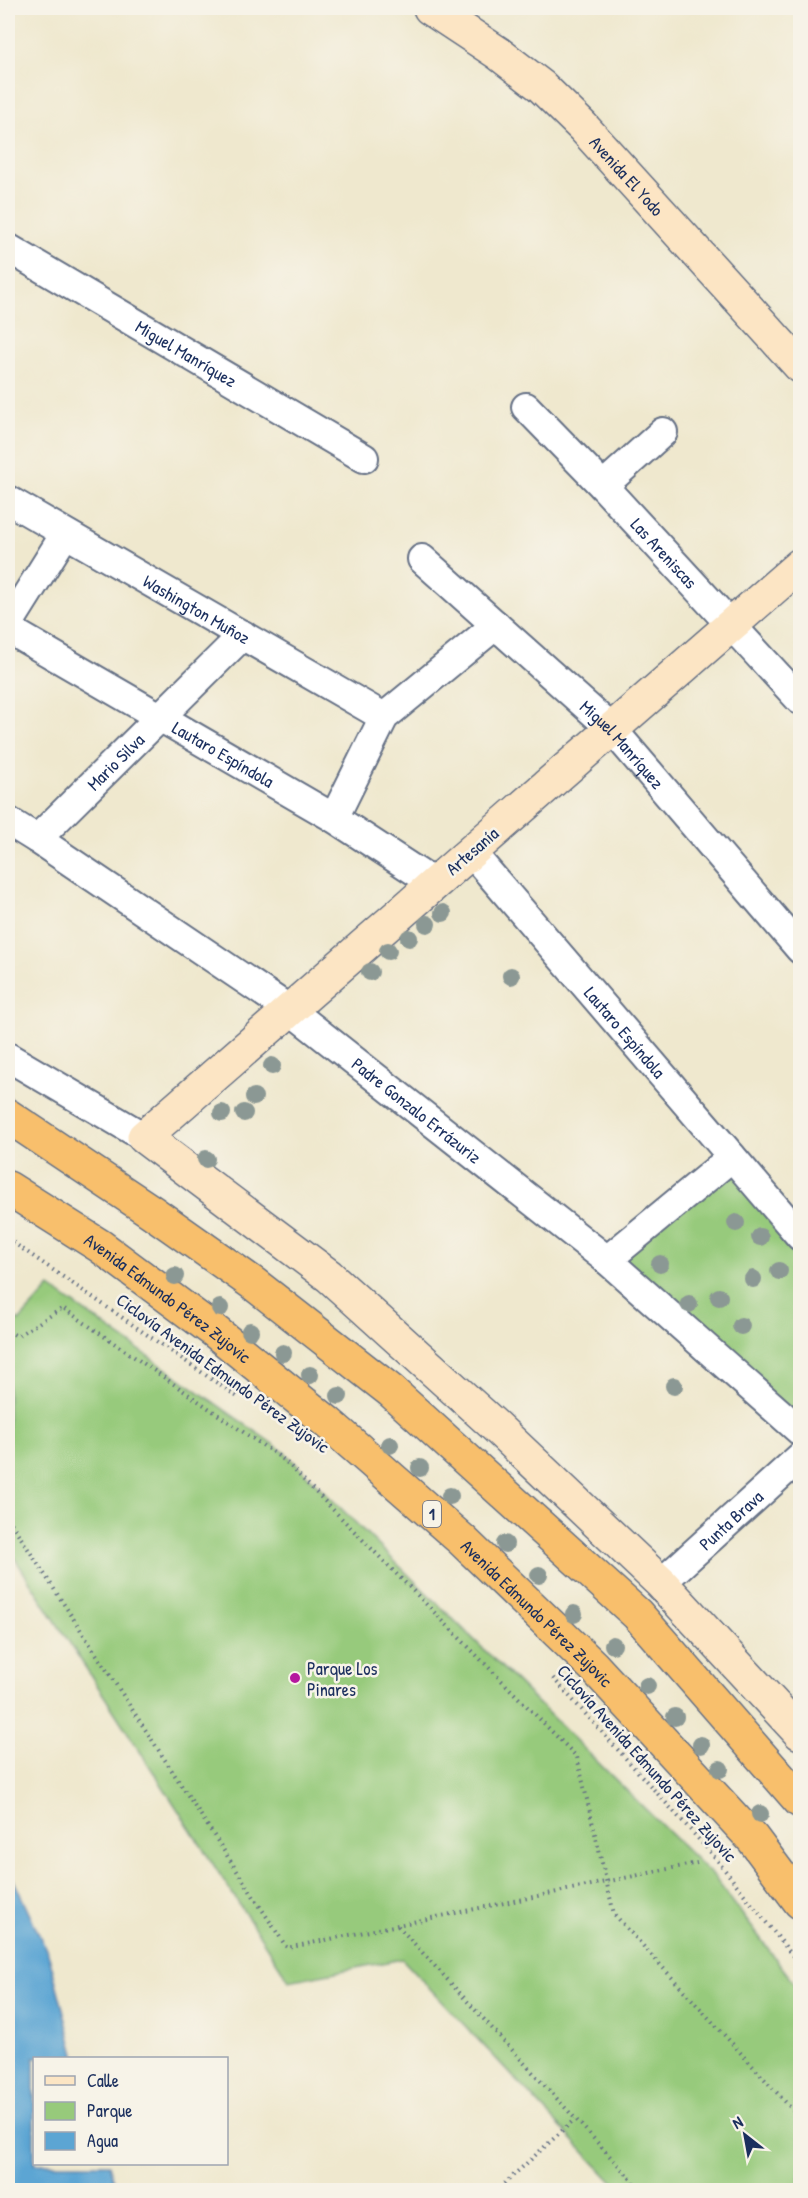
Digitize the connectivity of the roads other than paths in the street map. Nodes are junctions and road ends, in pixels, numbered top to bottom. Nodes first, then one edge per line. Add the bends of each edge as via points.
1 (430, 8) edge
2 (8, 248) edge
3 (801, 366) edge
4 (525, 407) dead end
5 (663, 432) dead end
6 (364, 458) dead end
7 (603, 486) junction
8 (8, 501) edge
9 (66, 534) junction
10 (422, 559) dead end
11 (801, 565) edge
12 (496, 624) junction
13 (8, 625) edge
14 (732, 625) junction
15 (8, 629) edge
16 (243, 635) junction
17 (801, 700) edge
18 (384, 717) junction
19 (161, 718) junction
20 (612, 729) junction
21 (334, 818) junction
22 (8, 821) edge
23 (37, 839) junction
24 (471, 852) junction
25 (435, 884) junction
26 (801, 949) edge
27 (290, 1010) junction
28 (8, 1057) edge
29 (8, 1116) edge
30 (144, 1137) junction
31 (732, 1157) junction
32 (8, 1188) edge
33 (801, 1236) edge
34 (607, 1260) junction
35 (801, 1431) edge
36 (801, 1457) edge
37 (661, 1583) junction
38 (801, 1733) edge
39 (801, 1801) edge
40 (801, 1902) edge

1 - 3 street, Avenida El Yodo via 541,86 583,126
2 - 6 street, Miguel Manríquez
4 - 7 street, Las Areniscas
5 - 7 street
7 - 14 street, Las Areniscas
8 - 9 street, Washington Muñoz
9 - 13 street
9 - 16 street, Washington Muñoz
10 - 12 street, Miguel Manríquez
11 - 14 street, Artesanía
12 - 18 street
12 - 20 street, Miguel Manríquez
14 - 17 street, Las Areniscas
14 - 20 street, Artesanía
15 - 19 street, Lautaro Espíndola
16 - 18 street, Washington Muñoz
16 - 19 street, Mario Silva
18 - 21 street
19 - 21 street, Lautaro Espíndola
19 - 23 street, Mario Silva
20 - 24 street, Artesanía
20 - 26 street, Miguel Manríquez
21 - 25 street, Lautaro Espíndola
22 - 23 street, Padre Gonzalo Errázuriz
23 - 27 street, Padre Gonzalo Errázuriz
24 - 25 street, Artesanía
24 - 31 street, Lautaro Espíndola
25 - 27 street, Artesanía
27 - 30 street, Artesanía
27 - 34 street, Padre Gonzalo Errázuriz
28 - 30 street
29 - 39 highway via 254,1284 391,1391 637,1614
30 - 37 street via 329,1276
31 - 33 street, Lautaro Espíndola
31 - 34 street
32 - 40 highway, Avenida Edmundo Pérez Zujovic / 1 via 100,1246 213,1330 327,1422 462,1540 593,1666 753,1839
34 - 35 street, Padre Gonzalo Errázuriz
36 - 37 street, Punta Brava
37 - 38 street

